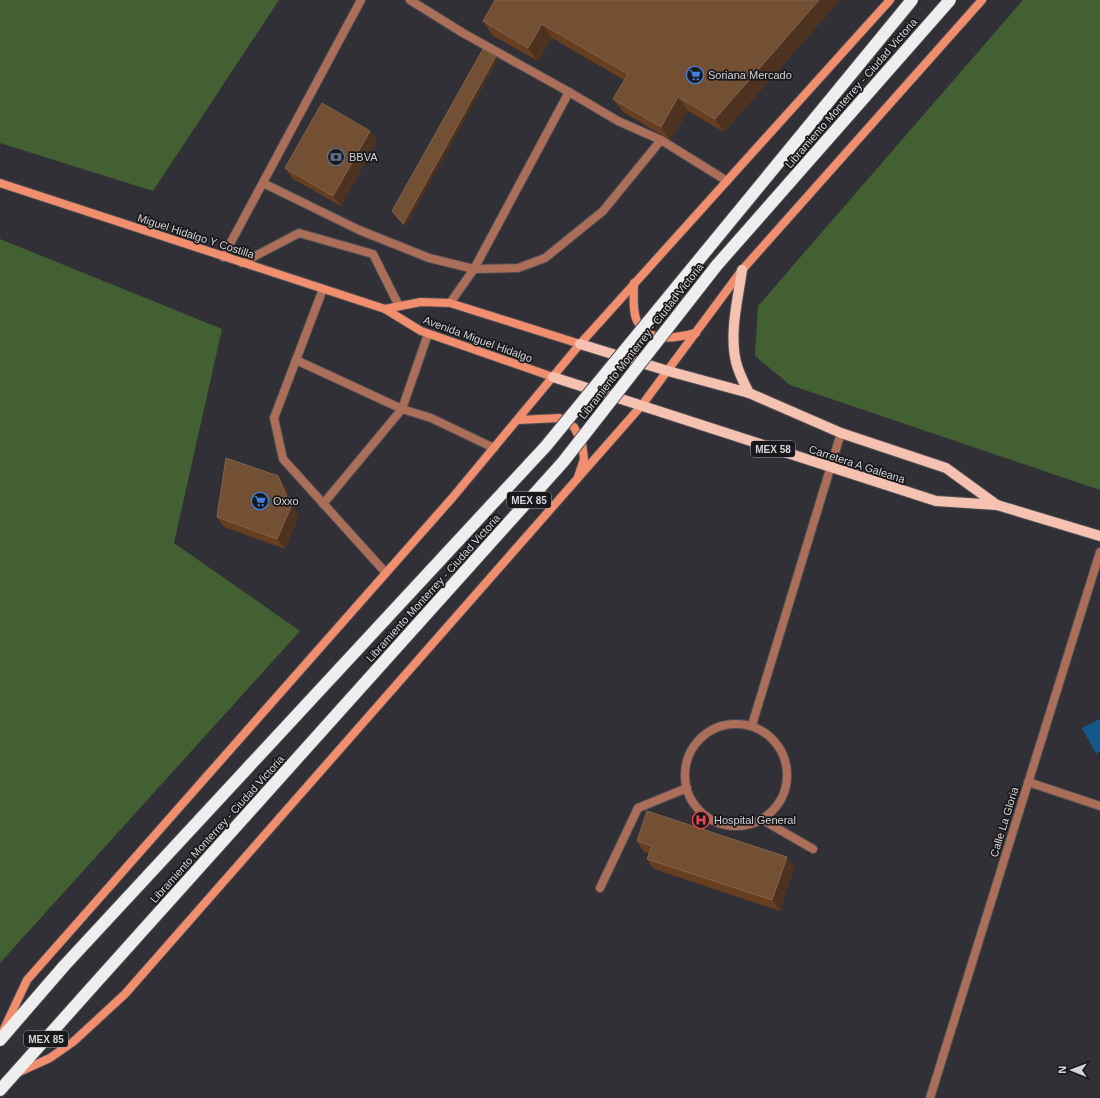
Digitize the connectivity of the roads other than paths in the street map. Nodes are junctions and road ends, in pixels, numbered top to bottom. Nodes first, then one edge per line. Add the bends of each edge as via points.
1 (361, 0) edge
2 (410, 0) edge
3 (890, 0) edge
4 (912, 0) edge
5 (950, 0) edge
6 (982, 0) edge
7 (569, 92) junction
8 (661, 140) junction
9 (727, 181) junction
10 (0, 183) edge
11 (263, 183) junction
12 (223, 257) junction
13 (242, 263) junction
14 (474, 269) junction
15 (742, 270) junction
16 (634, 283) junction
17 (323, 289) junction
18 (450, 303) junction
19 (399, 306) junction
20 (385, 309) junction
21 (696, 333) junction
22 (428, 334) junction
23 (580, 344) junction
24 (296, 360) junction
25 (668, 372) junction
26 (553, 377) junction
27 (749, 394) junction
28 (642, 406) junction
29 (402, 409) junction
30 (518, 420) junction
31 (841, 433) junction
32 (494, 448) junction
33 (830, 468) junction
34 (576, 482) junction
35 (323, 504) junction
36 (997, 505) junction
37 (1100, 536) edge
38 (1100, 552) edge
39 (386, 573) junction
40 (752, 725) junction
41 (1028, 782) junction
42 (687, 788) junction
43 (1100, 806) edge
44 (761, 819) junction
45 (813, 849) dead end
46 (600, 888) dead end
47 (0, 1037) edge
48 (0, 1040) edge
49 (16, 1073) junction
50 (0, 1090) edge
51 (930, 1098) edge

1 - 11 street
2 - 7 street via 463,33
3 - 9 street
4 - 48 highway, Libramiento Monterrey - Ciudad Victoria / MEX 85, bridge via 546,446 64,966
5 - 49 highway, Libramiento Monterrey - Ciudad Victoria / MEX 85, bridge via 717,265 563,462
6 - 15 street
7 - 8 street via 618,121
7 - 14 street
8 - 9 street
8 - 14 street via 603,211 545,258 518,268
9 - 16 street
10 - 12 street, Miguel Hidalgo Y Costilla
11 - 12 street
11 - 14 street via 359,230 429,258
12 - 13 street, Miguel Hidalgo Y Costilla
13 - 17 street, Miguel Hidalgo Y Costilla
13 - 19 street via 299,233 373,254
14 - 18 street
15 - 21 street
15 - 27 main road via 734,335 736,361
16 - 21 street via 637,320 645,330 658,338 676,338
16 - 23 street
17 - 20 street, Miguel Hidalgo Y Costilla
17 - 24 street
18 - 19 street, Avenida Miguel Hidalgo via 421,302
18 - 23 street, Avenida Miguel Hidalgo
19 - 20 street, Avenida Miguel Hidalgo
20 - 22 street, Avenida Miguel Hidalgo
21 - 25 street
22 - 26 street, Avenida Miguel Hidalgo
22 - 29 street
23 - 25 main road, Carretera A Galeana / MEX 58
23 - 26 street
24 - 29 street
24 - 35 street via 274,418 283,459
25 - 27 main road, Carretera A Galeana / MEX 58
25 - 28 street
26 - 28 main road, Carretera A Galeana / MEX 58
26 - 30 street
27 - 31 main road, Carretera A Galeana / MEX 58
28 - 33 main road, Carretera A Galeana / MEX 58
28 - 34 street
29 - 32 street via 431,418
29 - 35 street
30 - 32 street
30 - 34 street via 560,418 574,427 582,443 584,459
31 - 33 street
31 - 36 main road, Carretera A Galeana / MEX 58 via 946,468
32 - 39 street
33 - 36 main road, Carretera A Galeana / MEX 58 via 936,501
33 - 40 street
34 - 49 street via 125,994 72,1042 50,1058
35 - 39 street
36 - 37 main road, Carretera A Galeana / MEX 58
38 - 41 street, Calle La Gloria
39 - 47 street via 27,980
40 - 42 street via 718,727 693,746 685,770
40 - 44 street via 768,735 779,748 786,766 784,793 775,808
41 - 43 street
41 - 51 street, Calle La Gloria
42 - 44 street via 694,804 706,817 727,825 744,826
42 - 46 street via 638,808
44 - 45 street
49 - 50 highway, Libramiento Monterrey - Ciudad Victoria / MEX 85

